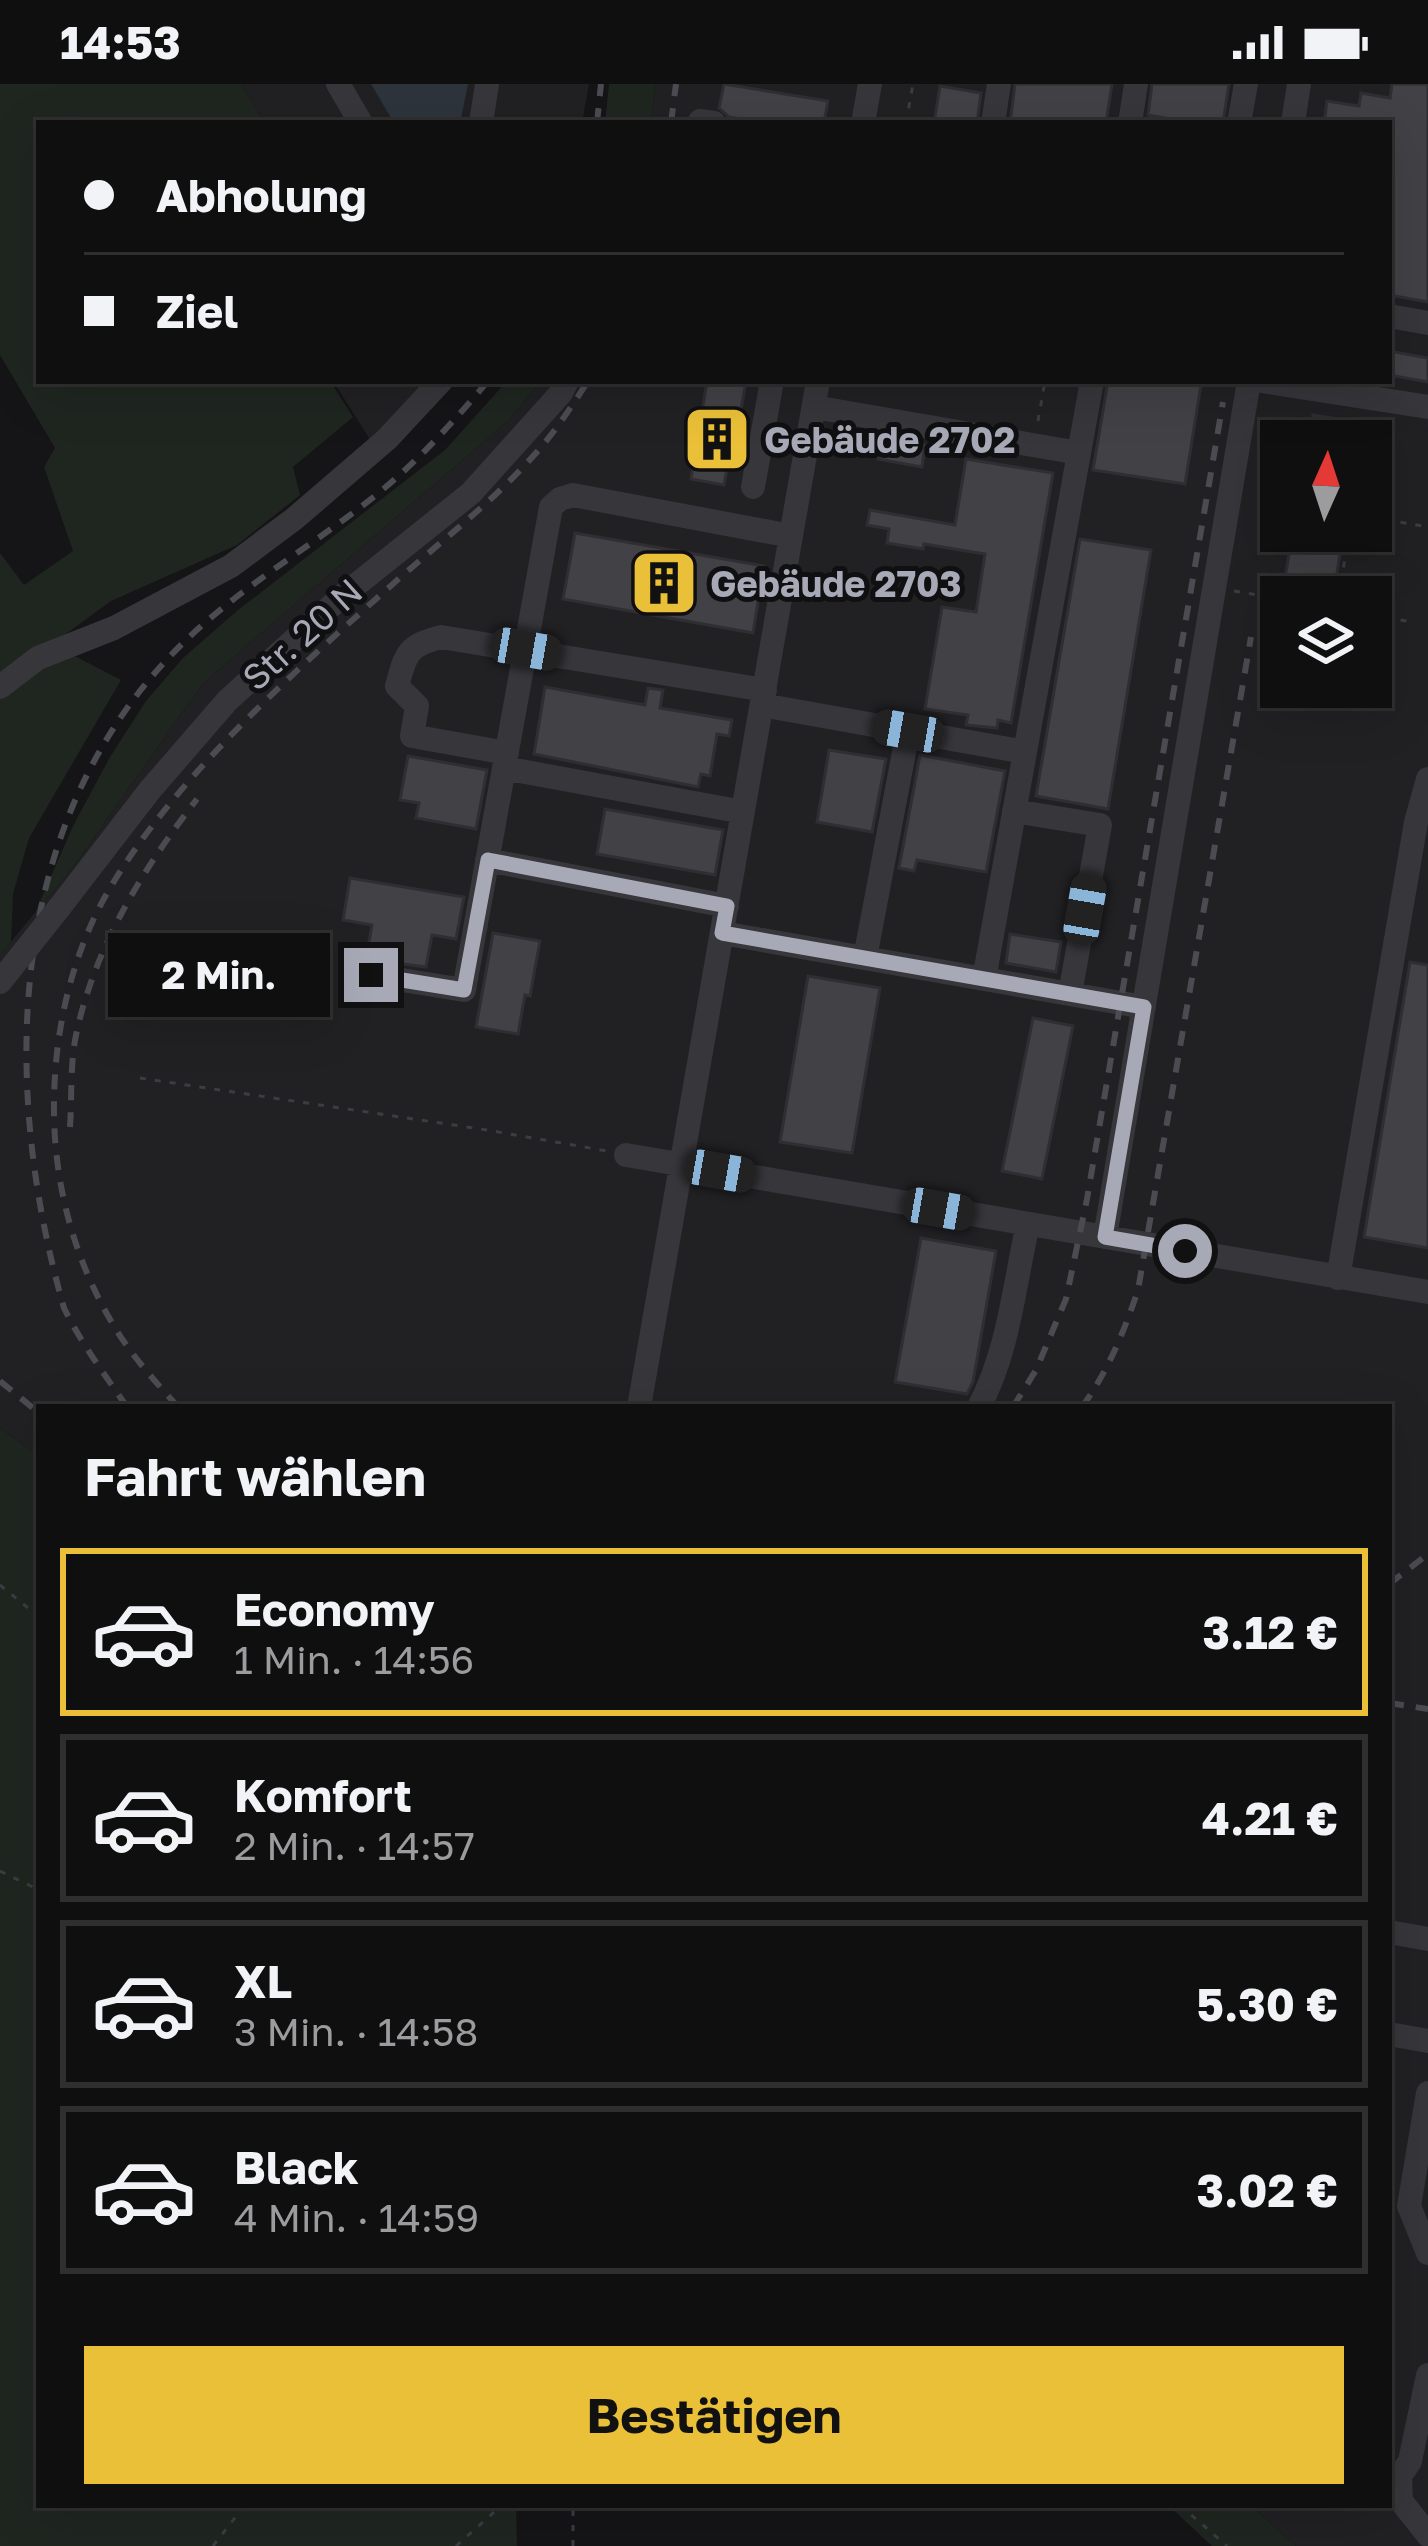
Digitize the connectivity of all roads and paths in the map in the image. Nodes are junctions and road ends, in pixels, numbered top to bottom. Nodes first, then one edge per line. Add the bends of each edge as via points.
1 (338, 84) edge
2 (487, 84) edge
3 (870, 84) edge
4 (913, 84) edge
5 (999, 84) edge
6 (1136, 84) edge
7 (1246, 84) edge
8 (1299, 84) edge
9 (359, 120) edge
10 (481, 120) edge
11 (864, 120) edge
12 (907, 120) edge
13 (993, 120) edge
14 (1130, 120) edge
15 (1240, 120) edge
16 (1293, 120) edge
17 (1392, 317) edge
18 (1428, 323) edge
19 (438, 384) edge
20 (566, 384) edge
21 (771, 384) edge
22 (818, 384) edge
23 (1091, 384) edge
24 (1249, 384) edge
25 (1281, 384) edge
26 (1428, 407) edge
27 (812, 419) junction
28 (764, 422) junction
29 (1079, 453) junction
30 (753, 487) dead end
31 (1392, 521) edge
32 (1428, 527) edge
33 (791, 536) junction
34 (1215, 588) junction
35 (1260, 596) edge
36 (1392, 618) edge
37 (1413, 622) dead end
38 (526, 649) junction
39 (0, 687) edge
40 (763, 697) junction
41 (908, 731) junction
42 (1025, 752) junction
43 (506, 760) junction
44 (1428, 779) edge
45 (1014, 811) junction
46 (743, 812) junction
47 (488, 860) junction
48 (727, 906) junction
49 (722, 933) junction
50 (866, 958) junction
51 (371, 975) dead end
52 (984, 979) junction
53 (0, 982) edge
54 (1070, 994) junction
55 (1144, 1007) junction
56 (140, 1078) dead end
57 (626, 1155) joint
58 (682, 1164) junction
59 (1028, 1224) junction
60 (1105, 1237) junction
61 (1338, 1277) junction
62 (1428, 1292) edge
63 (640, 1404) edge
64 (981, 1404) edge
65 (0, 1585) edge
66 (36, 1615) edge
67 (0, 1871) edge
68 (36, 1889) edge
69 (1392, 1933) edge
70 (1428, 1939) edge
71 (1392, 2035) edge
72 (1428, 2041) edge
73 (1428, 2093) edge
74 (1424, 2139) edge
75 (1399, 2204) edge
76 (1428, 2253) edge
77 (1428, 2375) edge
78 (1423, 2430) edge
79 (1395, 2475) edge
80 (243, 2508) edge
81 (499, 2508) edge
82 (573, 2508) edge
83 (1183, 2508) edge
84 (1428, 2536) edge
85 (214, 2546) edge
86 (456, 2546) edge
87 (573, 2546) edge
88 (1227, 2546) edge

1 - 9 lane
2 - 10 lane
3 - 11 lane
4 - 12 path
5 - 13 lane
6 - 14 lane
7 - 15 lane
8 - 16 lane
17 - 18 lane
19 - 39 lane via 387,439 232,566 38,658
20 - 53 lane, Str. 20 N, bridge via 471,493 227,701
21 - 28 lane
22 - 27 lane
23 - 29 lane
24 - 34 lane
25 - 26 lane
27 - 28 lane
27 - 29 lane
27 - 33 lane
28 - 30 lane
29 - 42 lane
31 - 32 path
33 - 38 lane via 573,495 560,500 551,507
33 - 40 lane
34 - 35 path
34 - 55 lane
36 - 37 path
38 - 40 lane
38 - 43 lane
38 - 43 lane via 441,637 418,643 405,656 398,686 417,706 412,736
40 - 41 lane
40 - 46 lane
41 - 42 lane
41 - 50 lane
42 - 45 lane
43 - 46 lane
43 - 47 lane
44 - 61 lane
45 - 52 lane
45 - 54 lane via 1100,825
46 - 48 lane
47 - 48 lane
47 - 51 lane via 464,990
48 - 49 lane
49 - 50 lane
49 - 58 lane
50 - 52 lane
52 - 54 lane
54 - 55 lane
55 - 60 lane
56 - 57 path
57 - 58 lane
58 - 59 lane
58 - 63 lane
59 - 60 lane
59 - 64 lane via 1001,1357
60 - 61 lane
61 - 62 lane
65 - 66 path
67 - 68 path
69 - 70 lane
71 - 72 lane
73 - 74 lane
74 - 75 lane
75 - 76 lane
77 - 78 lane
78 - 79 lane
79 - 84 lane via 1401,2501
80 - 85 path
81 - 86 path
82 - 87 path
83 - 88 path

